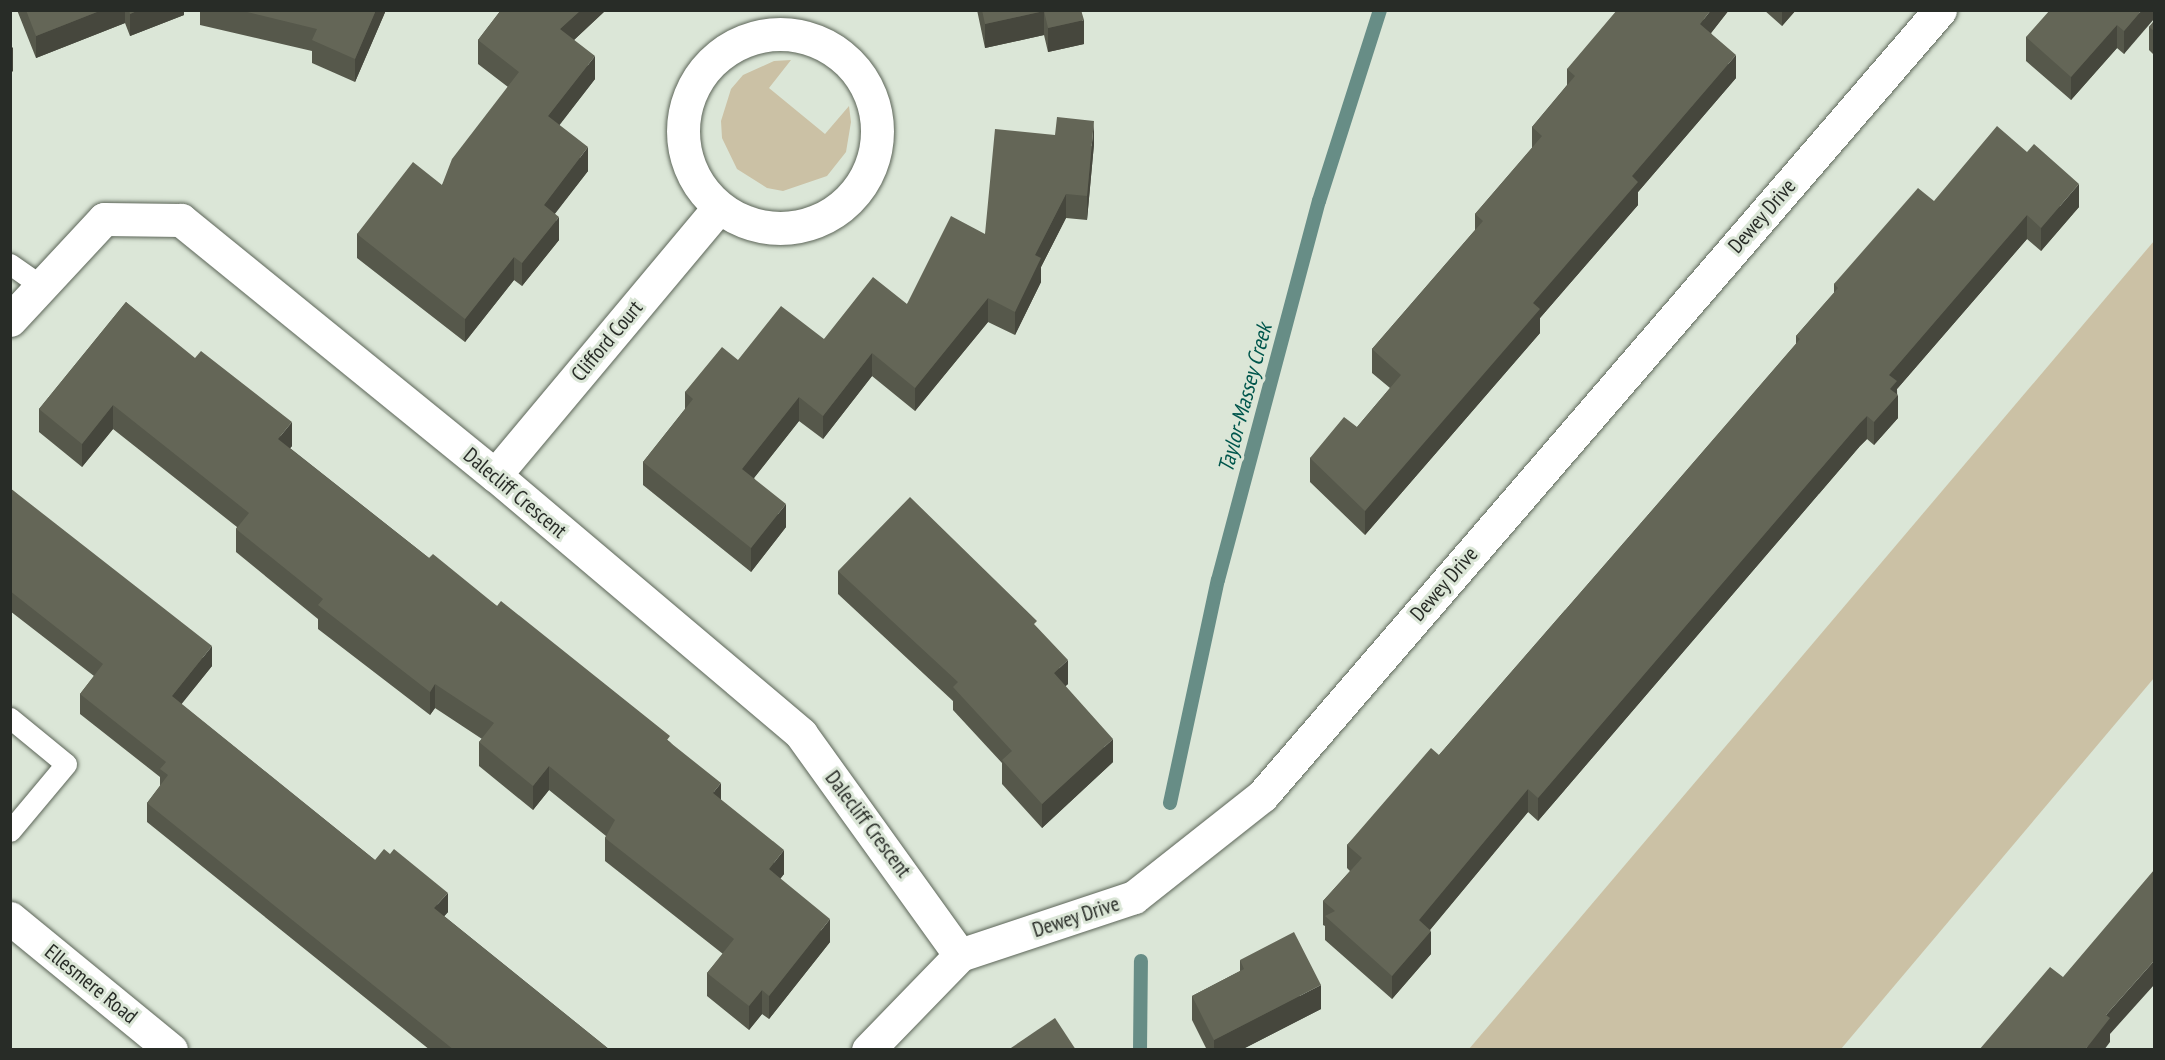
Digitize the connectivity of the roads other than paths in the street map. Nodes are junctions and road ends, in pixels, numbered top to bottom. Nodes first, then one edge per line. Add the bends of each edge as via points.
1 (1940, 10) edge
2 (719, 207) junction
3 (10, 264) edge
4 (39, 284) junction
5 (10, 320) edge
6 (495, 475) junction
7 (10, 718) edge
8 (10, 831) edge
9 (10, 918) edge
10 (960, 955) junction
11 (171, 1050) edge
12 (868, 1050) edge

1 - 10 street, Dewey Drive via 1262,796 1134,897
2 - 2 street via 745,222 785,228 832,214 855,194 871,167 877,138 875,108 862,77 838,53 808,37 775,34 754,38 714,58 694,85 684,117 684,150 697,182
2 - 6 street, Clifford Court
3 - 4 lane
4 - 5 street, Dalecliff Crescent
4 - 6 street, Dalecliff Crescent via 104,219 181,220
6 - 10 street, Dalecliff Crescent via 801,734
7 - 8 lane via 66,764
9 - 11 street, Ellesmere Road
10 - 12 street, Dewey Drive

